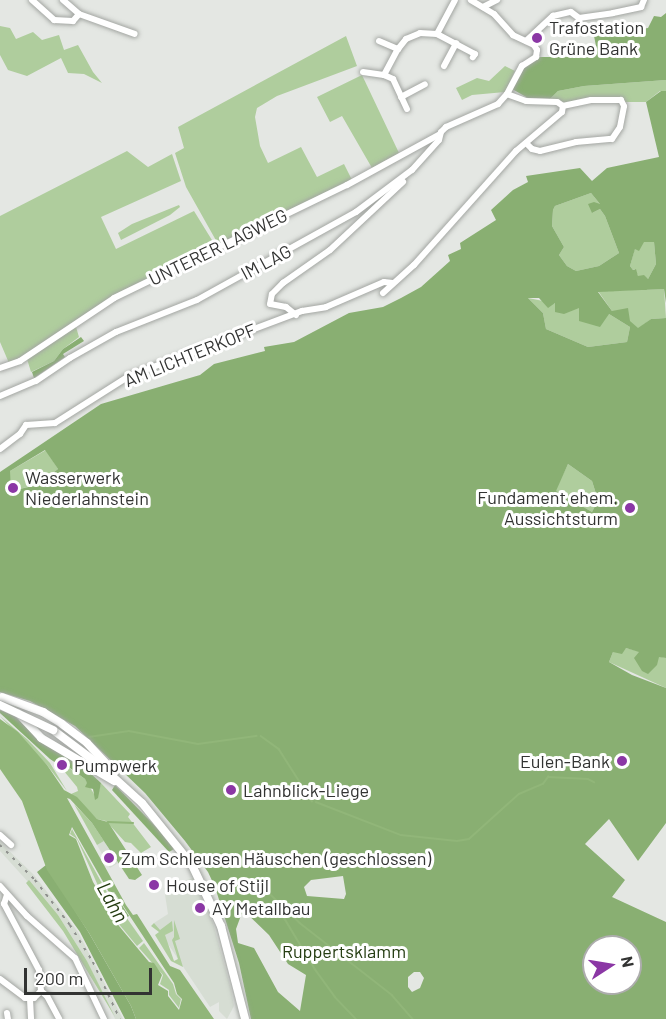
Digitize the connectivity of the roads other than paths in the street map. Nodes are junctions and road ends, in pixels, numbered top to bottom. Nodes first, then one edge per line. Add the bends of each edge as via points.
1 (32, 0) edge
2 (63, 0) edge
3 (455, 0) edge
4 (471, 0) edge
5 (497, 0) edge
6 (644, 0) edge
7 (483, 7) junction
8 (75, 12) junction
9 (63, 20) junction
10 (135, 33) dead end
11 (437, 34) junction
12 (379, 41) dead end
13 (526, 41) junction
14 (456, 44) junction
15 (398, 49) junction
16 (473, 57) dead end
17 (444, 66) dead end
18 (363, 72) dead end
19 (384, 75) junction
20 (425, 84) dead end
21 (507, 94) junction
22 (401, 97) junction
23 (563, 106) junction
24 (407, 109) dead end
25 (440, 134) junction
26 (526, 143) junction
27 (412, 170) junction
28 (393, 283) junction
29 (383, 293) dead end
30 (296, 315) junction
31 (0, 368) edge
32 (0, 396) edge
33 (0, 449) edge
34 (1, 700) edge
35 (123, 785) junction
36 (0, 835) edge
37 (11, 844) dead end
38 (0, 886) edge
39 (7, 895) junction
40 (0, 979) edge
41 (41, 991) junction
42 (30, 999) junction
43 (31, 1019) edge
44 (59, 1019) edge
45 (104, 1019) edge
46 (245, 1019) edge

1 - 9 street via 48,17
2 - 8 street
3 - 11 street
4 - 7 street
5 - 7 street
6 - 13 street via 641,7 614,13 579,18 571,12 553,16
7 - 13 street via 513,35
8 - 9 street
8 - 9 street via 73,21
8 - 10 street
11 - 14 street
11 - 15 street via 420,33 406,39
12 - 15 street
13 - 21 street via 536,47 537,55 522,66
14 - 16 street via 475,54
14 - 17 street
15 - 19 street
18 - 19 street
19 - 22 street via 393,80
20 - 22 street
21 - 23 street via 526,101 554,101
21 - 25 street, IM LAG via 498,104 458,120
22 - 24 street
23 - 26 street, AM LICHTERKOPF via 560,116
23 - 26 street via 591,100 621,100 624,106 620,127 612,139 540,151
25 - 27 street, IM LAG
25 - 31 street, UNTERER LAGWEG via 347,185 114,298 28,356
26 - 28 street, AM LICHTERKOPF
27 - 30 street via 360,223 273,294 270,304 286,307
27 - 32 street, IM LAG via 356,212 252,271 197,300 116,332 36,381
28 - 29 street, AM LICHTERKOPF
28 - 30 street, AM LICHTERKOPF via 384,282 326,307
30 - 33 street, AM LICHTERKOPF via 129,375 55,423 26,425
34 - 35 main road, bridge via 52,730
34 - 35 main road via 41,738
34 - 35 main road via 42,712 74,733 107,763
35 - 46 main road via 176,842 203,884 229,952
36 - 37 street
38 - 39 street
39 - 41 street via 4,904 39,970
39 - 45 street via 75,958
40 - 42 street
41 - 42 street
41 - 44 street
42 - 43 street

